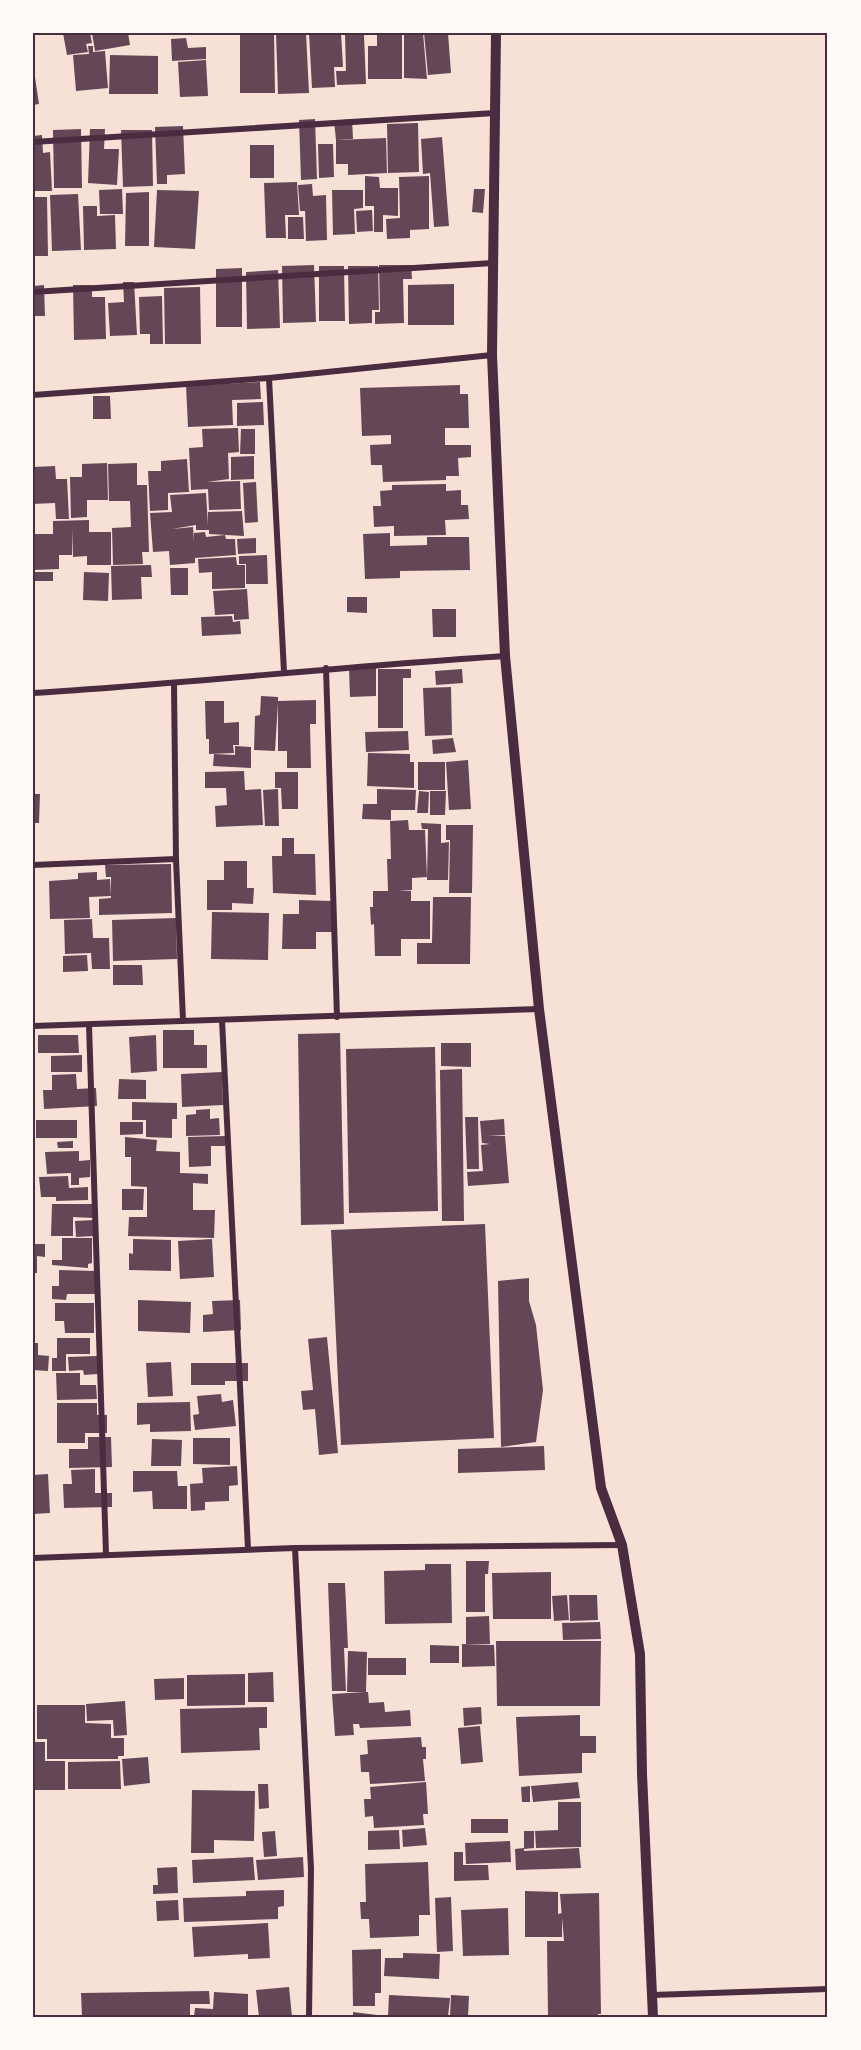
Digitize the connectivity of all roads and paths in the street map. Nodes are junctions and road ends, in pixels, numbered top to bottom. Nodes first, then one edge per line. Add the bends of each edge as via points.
1 (496, 33) edge
2 (495, 113) junction
3 (33, 142) edge
4 (493, 263) junction
5 (33, 292) edge
6 (492, 355) junction
7 (269, 378) junction
8 (33, 395) edge
9 (505, 656) junction
10 (326, 668) junction
11 (284, 672) junction
12 (174, 684) junction
13 (33, 693) edge
14 (176, 859) junction
15 (33, 865) edge
16 (539, 1009) junction
17 (337, 1017) junction
18 (183, 1020) junction
19 (222, 1020) junction
20 (89, 1025) junction
21 (33, 1026) edge
22 (622, 1545) junction
23 (295, 1548) junction
24 (248, 1549) junction
25 (106, 1554) junction
26 (33, 1558) edge
27 (828, 1989) edge
28 (652, 1995) junction
29 (309, 2017) edge
30 (653, 2017) edge

1 - 2 street
2 - 3 street
2 - 4 street
4 - 5 street
4 - 6 street
6 - 7 street
6 - 9 street
7 - 8 street
7 - 11 street
9 - 10 street
9 - 16 street
10 - 11 street
10 - 17 street
11 - 12 street
12 - 13 street
12 - 14 street
14 - 15 street
14 - 18 street
16 - 17 street
16 - 22 street via 601,1488
17 - 19 street
18 - 19 street
18 - 20 street
19 - 24 street
20 - 21 street
20 - 25 street
22 - 23 street
22 - 28 street via 640,1654
23 - 24 street
23 - 29 street via 311,1869
24 - 25 street
25 - 26 street
27 - 28 street
28 - 30 street

